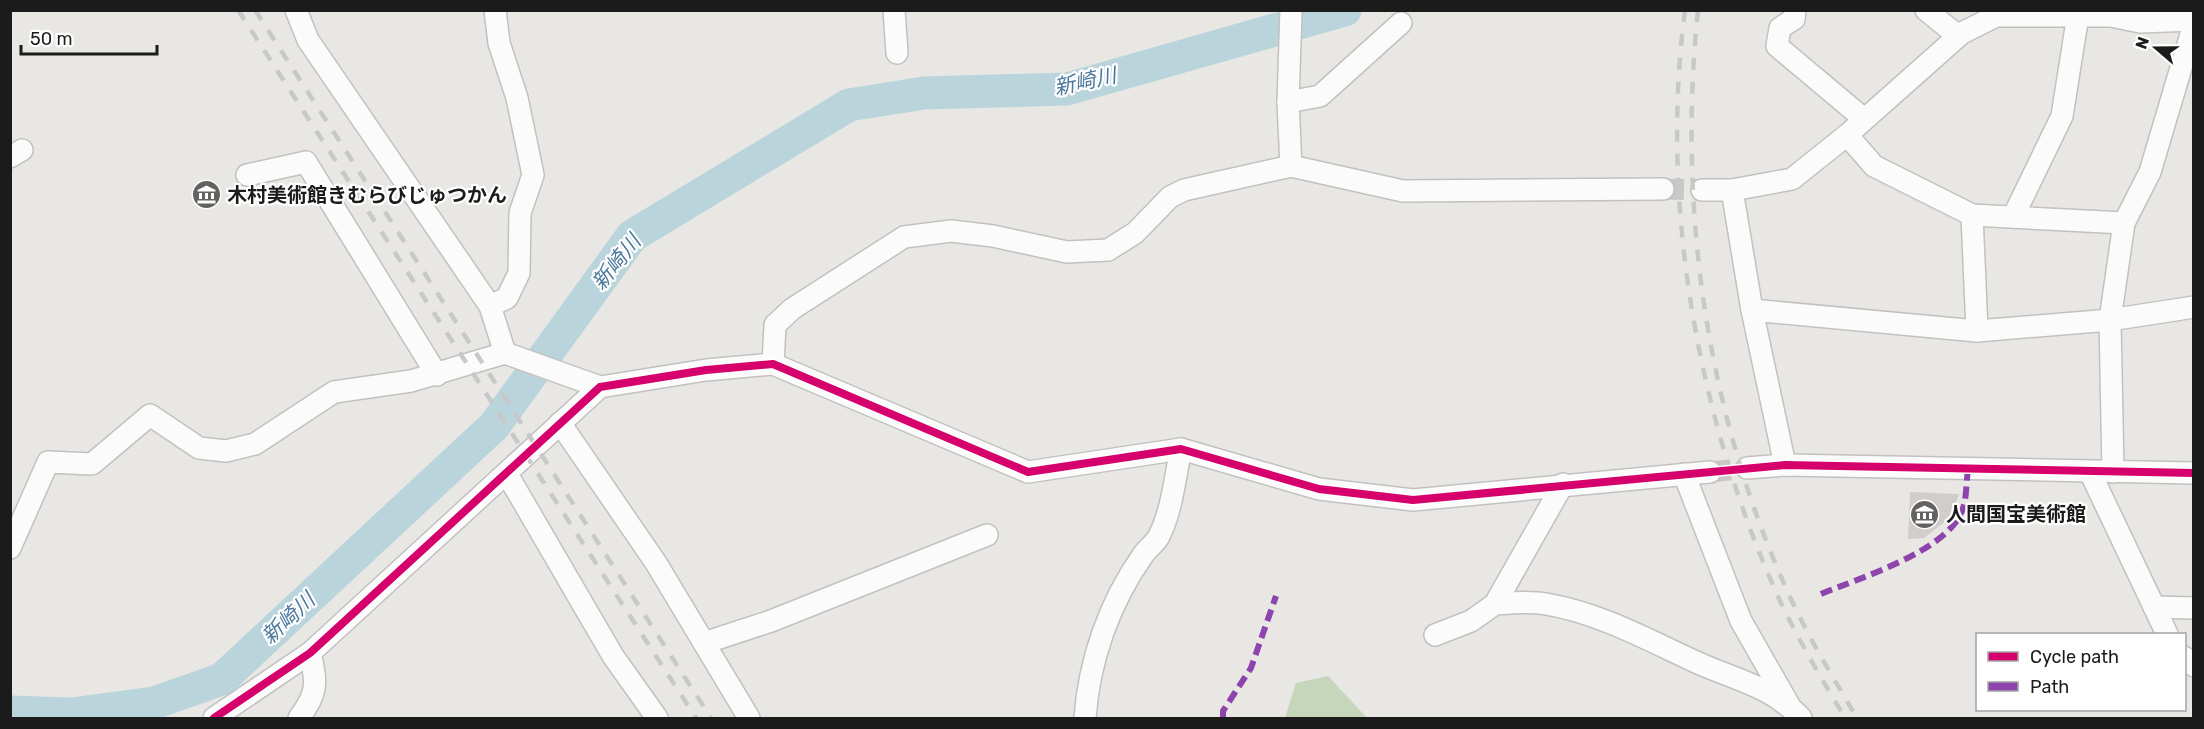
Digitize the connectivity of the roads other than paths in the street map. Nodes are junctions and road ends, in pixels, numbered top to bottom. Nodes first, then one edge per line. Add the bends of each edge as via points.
1 (296, 10) edge
2 (495, 10) edge
3 (894, 10) edge
4 (1291, 10) edge
5 (1795, 10) edge
6 (1926, 10) edge
7 (2111, 13) edge
8 (2078, 15) junction
9 (2193, 22) edge
10 (1401, 23) dead end
11 (1958, 36) junction
12 (897, 53) dead end
13 (1288, 102) junction
14 (1864, 119) junction
15 (1847, 135) junction
16 (1291, 166) junction
17 (247, 175) dead end
18 (1662, 189) tunnel mouth
19 (1702, 190) tunnel mouth
20 (1732, 190) junction
21 (1972, 214) junction
22 (2013, 217) junction
23 (2124, 223) junction
24 (490, 306) junction
25 (2193, 307) edge
26 (1752, 310) junction
27 (2110, 320) junction
28 (1977, 331) junction
29 (511, 356) junction
30 (773, 364) junction
31 (437, 375) junction
32 (600, 387) junction
33 (560, 423) junction
34 (1181, 449) junction
35 (1785, 465) junction
36 (1747, 468) tunnel mouth
37 (1710, 472) tunnel mouth
38 (2090, 472) junction
39 (2113, 472) junction
40 (2193, 473) edge
41 (507, 474) junction
42 (1684, 474) junction
43 (1563, 484) junction
44 (987, 536) dead end
45 (10, 548) edge
46 (1495, 604) junction
47 (2154, 607) junction
48 (2193, 608) edge
49 (2167, 633) edge
50 (1435, 635) dead end
51 (704, 643) junction
52 (310, 653) junction
53 (1796, 713) edge
54 (214, 718) edge
55 (300, 718) edge
56 (657, 718) edge
57 (749, 718) edge
58 (1085, 718) edge

1 - 24 street via 308,40
2 - 24 street via 533,175 520,213 519,273 507,298
3 - 12 street
4 - 13 street
5 - 14 street via 1794,19 1780,28 1777,46
6 - 11 street
7 - 8 street
7 - 9 street via 2140,22
8 - 11 street via 1996,16
8 - 22 street via 2062,116
9 - 23 street via 2150,172
10 - 13 street via 1320,96
11 - 14 street
13 - 16 street
14 - 15 street
15 - 20 street via 1792,179
15 - 21 street via 1874,166
16 - 18 street via 1403,191
16 - 30 street via 1184,189 1170,196 1135,233 1108,250 1067,252 951,231 904,237 792,309 775,325
17 - 31 street via 306,162
19 - 20 street
20 - 26 street
21 - 22 street
21 - 28 street
22 - 23 street
23 - 27 street
24 - 29 street
25 - 27 street
26 - 28 street
26 - 35 street
27 - 28 street
27 - 39 street
29 - 31 street
29 - 32 street
30 - 32 street
30 - 34 street via 1028,472
31 - 45 street via 334,392 255,444 226,451 199,448 150,415 92,464 48,462
32 - 33 street
33 - 41 street
33 - 51 street via 656,563
34 - 43 street via 1319,489 1413,500
34 - 58 street via 1158,538 1143,556 1110,616 1093,660
35 - 36 street
35 - 38 street
37 - 42 street
38 - 39 street
38 - 47 street
39 - 40 street
41 - 52 street
41 - 56 street via 613,656
42 - 43 street
42 - 53 street via 1741,621
43 - 46 street
44 - 51 street via 771,621
46 - 50 street via 1471,621
46 - 53 street via 1544,603 1623,628 1699,664 1739,677
47 - 48 street
47 - 49 street
51 - 57 street
52 - 54 street
52 - 55 street via 316,680 312,702

